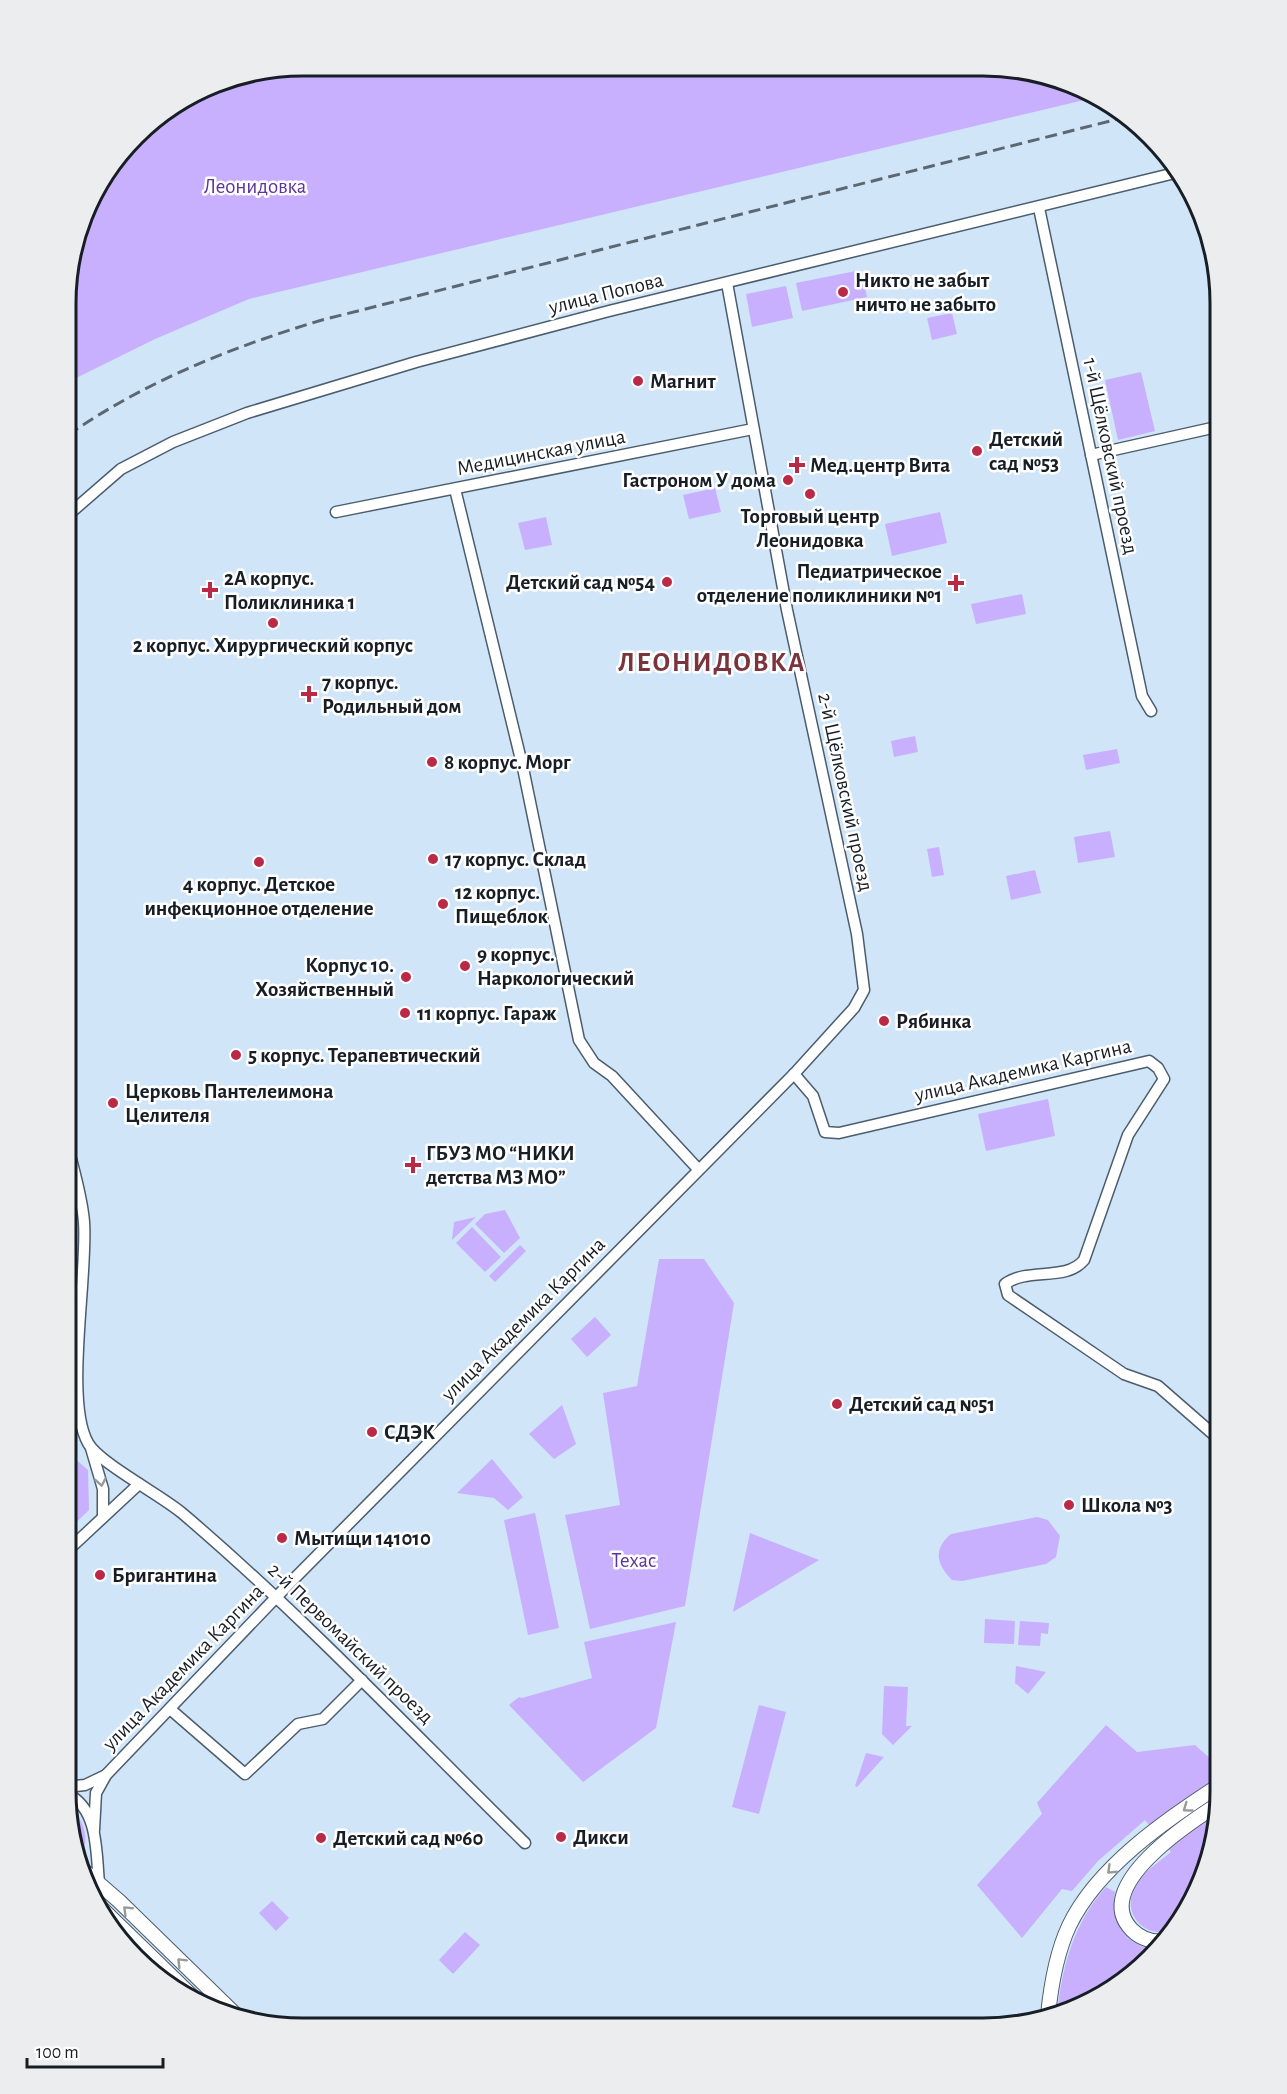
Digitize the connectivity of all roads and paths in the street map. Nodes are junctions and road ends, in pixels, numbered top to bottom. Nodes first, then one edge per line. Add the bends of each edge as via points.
1 (1170, 174) edge
2 (1039, 208) junction
3 (727, 283) junction
4 (1210, 428) edge
5 (753, 429) junction
6 (1092, 455) junction
7 (455, 489) junction
8 (76, 508) edge
9 (336, 512) dead end
10 (1151, 711) dead end
11 (864, 990) joint
12 (794, 1074) junction
13 (698, 1168) junction
14 (76, 1185) edge
15 (1210, 1431) edge
16 (91, 1448) junction
17 (139, 1484) junction
18 (103, 1517) junction
19 (76, 1543) edge
20 (278, 1596) junction
21 (362, 1680) junction
22 (170, 1709) junction
23 (106, 1775) junction
24 (76, 1786) edge
25 (1210, 1792) edge
26 (77, 1801) edge
27 (1210, 1811) edge
28 (94, 1835) junction
29 (525, 1843) dead end
30 (87, 1857) edge
31 (96, 1881) edge
32 (99, 1883) junction
33 (122, 1927) edge
34 (1154, 1940) edge
35 (169, 1974) edge
36 (223, 2002) edge
37 (1049, 2008) edge

1 - 2 street, улица Попова
2 - 3 street, улица Попова
2 - 6 street, 1-й Щёлковский проезд
3 - 5 street, 2-й Щёлковский проезд
3 - 8 street, улица Попова via 419,361 247,413 173,442 121,469
4 - 6 street
5 - 7 street, Медицинская улица
5 - 11 street, 2-й Щёлковский проезд via 787,610 857,934
6 - 10 street, 1-й Щёлковский проезд via 1142,696
7 - 9 street, Медицинская улица
7 - 13 street via 523,768 579,1040 594,1063 612,1076
11 - 12 street, улица Академика Каргина via 854,1008
12 - 13 street, улица Академика Каргина
12 - 15 street, улица Академика Каргина via 813,1096 825,1131 839,1133 1149,1061 1158,1068 1164,1079 1128,1135 1084,1260 1069,1271 1016,1278 1005,1287 1008,1295 1124,1374 1158,1386
13 - 20 street, улица Академика Каргина
14 - 16 street via 84,1222 80,1418
16 - 17 street, 2-й Первомайский проезд
16 -> 18 street via 103,1490
17 - 18 street
17 - 20 street, 2-й Первомайский проезд via 171,1503
18 - 19 street
20 - 21 street, 2-й Первомайский проезд
20 - 22 street, улица Академика Каргина
21 - 22 street via 323,1719 298,1724 245,1774
21 - 29 street, 2-й Первомайский проезд
22 - 23 street, улица Академика Каргина
23 - 24 street
23 - 28 street via 96,1793
25 -> 37 main road via 1109,1871 1079,1909 1056,1961
26 - 28 street
27 - 34 main road via 1164,1844 1127,1883 1122,1905 1130,1928 1139,1936
28 - 30 street
28 - 32 street
31 - 32 main road
36 -> 32 main road
33 - 35 main road

